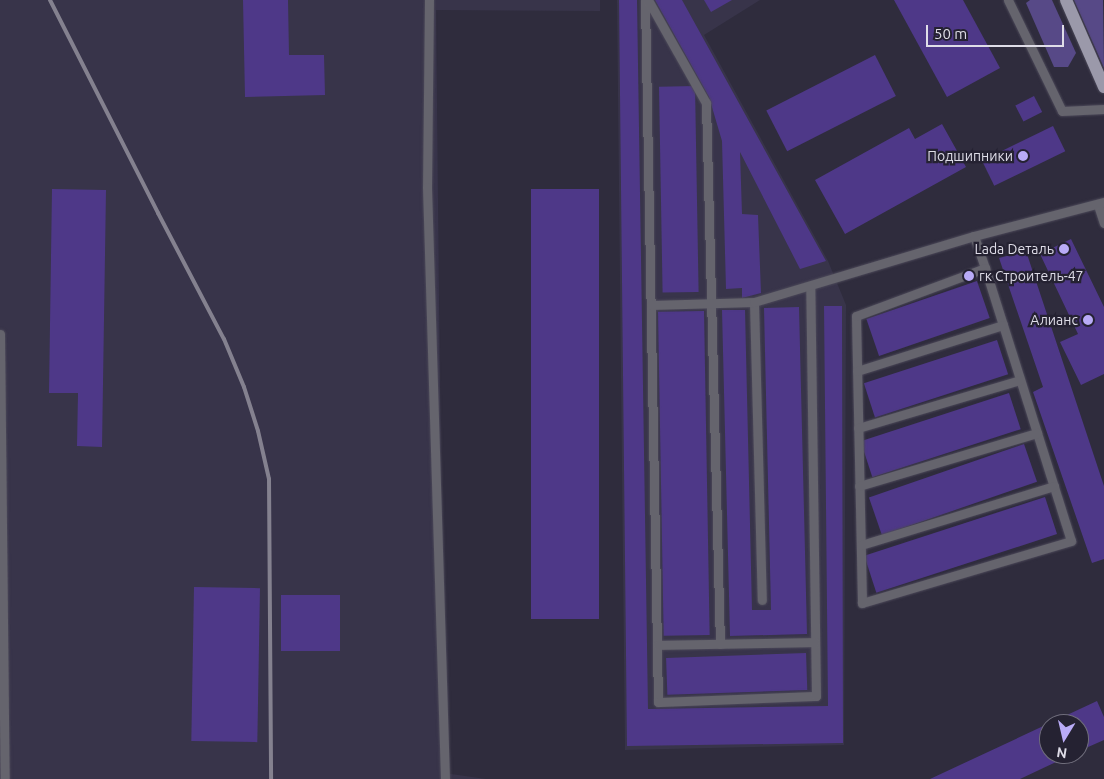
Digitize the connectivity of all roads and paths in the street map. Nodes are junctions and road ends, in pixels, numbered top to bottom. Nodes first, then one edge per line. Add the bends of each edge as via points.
1 (429, 0) edge
2 (647, 0) edge
3 (1008, 0) edge
4 (1066, 0) edge
5 (1104, 87) edge
6 (1104, 109) edge
7 (1101, 204) edge
8 (1104, 223) edge
9 (974, 236) junction
10 (985, 268) junction
11 (810, 287) junction
12 (754, 302) junction
13 (712, 303) junction
14 (651, 305) junction
15 (1003, 325) junction
16 (0, 334) edge
17 (857, 371) junction
18 (1020, 380) junction
19 (858, 428) junction
20 (1037, 433) junction
21 (860, 486) junction
22 (1054, 486) junction
23 (2, 506) edge
24 (861, 545) junction
25 (762, 600) dead end
26 (815, 642) junction
27 (720, 644) junction
28 (657, 645) junction
29 (5, 779) edge
30 (445, 779) edge

1 - 30 lane via 427,187
2 - 13 lane via 706,103
2 - 14 lane
3 - 6 lane via 1062,110
4 - 5 main road
7 - 8 lane
7 - 9 lane
9 - 10 lane
9 - 11 lane
10 - 15 lane
10 - 17 lane via 856,316
11 - 12 lane
11 - 26 lane
12 - 13 lane
12 - 25 lane
13 - 14 lane
13 - 27 lane
14 - 28 lane
15 - 17 lane
15 - 18 lane
16 - 23 lane
17 - 19 lane
18 - 19 lane
18 - 20 lane
19 - 21 lane
20 - 21 lane
20 - 22 lane
21 - 24 lane
22 - 24 lane
22 - 24 lane via 1071,541 862,603
23 - 29 lane
26 - 27 lane
26 - 28 lane via 816,696 658,702
27 - 28 lane

